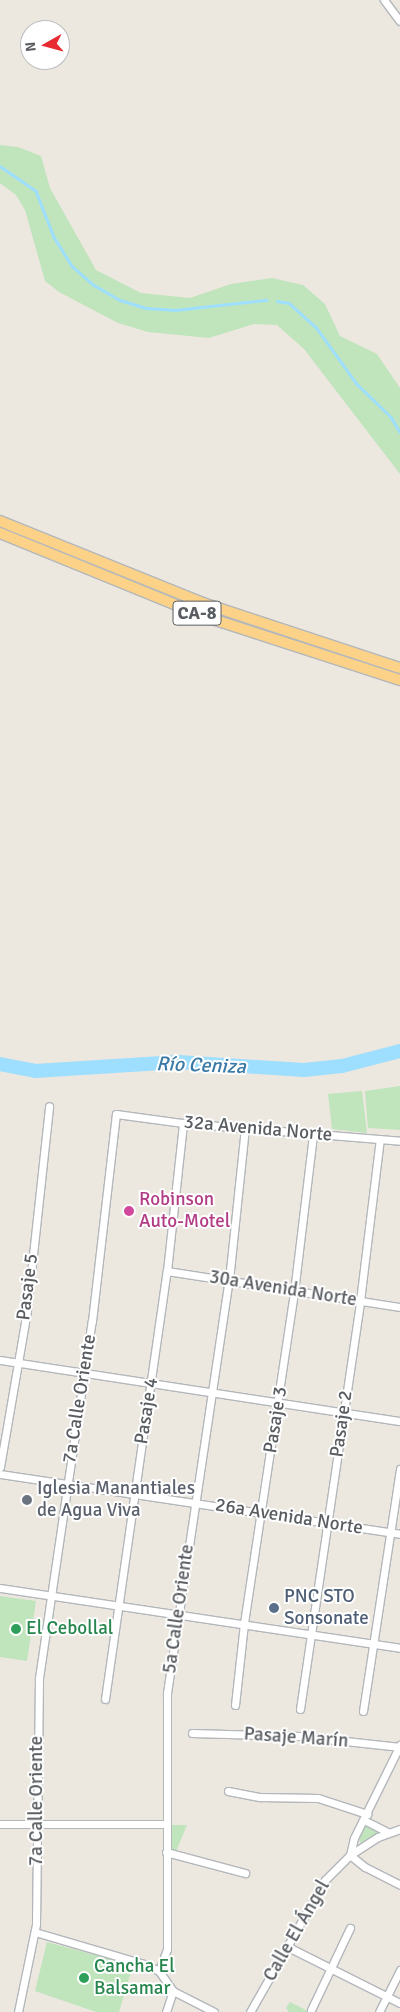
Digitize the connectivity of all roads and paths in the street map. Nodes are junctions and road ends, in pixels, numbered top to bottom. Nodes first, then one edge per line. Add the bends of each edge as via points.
1 (384, 0) edge
2 (400, 21) edge
3 (0, 521) edge
4 (0, 533) edge
5 (400, 668) edge
6 (400, 680) edge
7 (49, 1106) dead end
8 (116, 1114) joint
9 (183, 1123) junction
10 (244, 1128) junction
11 (313, 1134) junction
12 (380, 1139) junction
13 (400, 1141) edge
14 (167, 1271) junction
15 (229, 1280) junction
16 (294, 1292) junction
17 (360, 1301) junction
18 (400, 1307) edge
19 (0, 1360) edge
20 (17, 1363) junction
21 (84, 1374) junction
22 (151, 1385) junction
23 (212, 1394) junction
24 (279, 1403) junction
25 (344, 1413) junction
26 (400, 1421) edge
27 (0, 1467) edge
28 (400, 1469) edge
29 (0, 1474) edge
30 (66, 1484) junction
31 (133, 1494) junction
32 (195, 1502) junction
33 (260, 1514) junction
34 (327, 1524) junction
35 (389, 1532) junction
36 (400, 1534) edge
37 (0, 1588) edge
38 (52, 1595) junction
39 (119, 1603) junction
40 (178, 1613) junction
41 (244, 1623) junction
42 (310, 1635) junction
43 (372, 1642) junction
44 (400, 1648) edge
45 (105, 1699) dead end
46 (235, 1705) dead end
47 (300, 1709) dead end
48 (363, 1711) dead end
49 (192, 1733) dead end
50 (400, 1746) edge
51 (228, 1791) dead end
52 (365, 1817) junction
53 (0, 1824) edge
54 (38, 1824) junction
55 (166, 1824) junction
56 (400, 1828) edge
57 (388, 1832) junction
58 (166, 1852) junction
59 (350, 1855) junction
60 (246, 1873) dead end
61 (400, 1885) edge
62 (350, 1928) dead end
63 (35, 1932) junction
64 (286, 1946) junction
65 (159, 1970) junction
66 (330, 1970) junction
67 (400, 1970) edge
68 (173, 1991) junction
69 (387, 1996) junction
70 (400, 2003) edge
71 (311, 2010) dead end
72 (18, 2012) edge
73 (166, 2012) edge
74 (214, 2012) edge
75 (250, 2012) edge
76 (379, 2012) edge

1 - 2 street
3 - 5 highway, CA-8 via 203,604
4 - 6 highway, CA-8 via 203,616
7 - 20 street, Pasaje 5
8 - 9 street, 32a Avenida Norte
8 - 21 street, 7a Calle Oriente
9 - 10 street, 32a Avenida Norte
9 - 14 street, Pasaje 4
10 - 11 street, 32a Avenida Norte
10 - 15 street, 5a Calle Oriente
11 - 12 street, 32a Avenida Norte
11 - 16 street, Pasaje 3
12 - 13 street, 32a Avenida Norte
12 - 17 street, Pasaje 2
14 - 15 street, 30a Avenida Norte
14 - 22 street, Pasaje 4
15 - 16 street, 30a Avenida Norte
15 - 23 street, 5a Calle Oriente
16 - 17 street, 30a Avenida Norte
16 - 24 street, Pasaje 3
17 - 18 street, 30a Avenida Norte
17 - 25 street, Pasaje 2
19 - 20 street
20 - 21 street
20 - 27 street, Pasaje 5
21 - 22 street
21 - 30 street, 7a Calle Oriente
22 - 23 street
22 - 31 street, Pasaje 4
23 - 24 street
23 - 32 street, 5a Calle Oriente
24 - 25 street
24 - 33 street, Pasaje 3
25 - 26 street
25 - 34 street, Pasaje 2
28 - 35 street
29 - 30 street, 26a Avenida Norte
30 - 31 street, 26a Avenida Norte
30 - 38 street, 7a Calle Oriente
31 - 32 street, 26a Avenida Norte
31 - 39 street, Pasaje 4
32 - 33 street, 26a Avenida Norte
32 - 40 street, 5a Calle Oriente
33 - 34 street, 26a Avenida Norte
33 - 41 street, Pasaje 3
34 - 35 street, 26a Avenida Norte
34 - 42 street, Pasaje 2
35 - 36 street, 26a Avenida Norte
35 - 43 street
37 - 38 street
38 - 39 street
38 - 54 street, 7a Calle Oriente via 37,1697
39 - 40 street
39 - 45 street, Pasaje 4
40 - 41 street
40 - 55 street, 5a Calle Oriente via 167,1693
41 - 42 street
41 - 46 street, Pasaje 3
42 - 43 street
42 - 47 street, Pasaje 2
43 - 44 street
43 - 48 street
49 - 50 street, Pasaje Marín via 300,1736
50 - 52 street
51 - 52 street via 260,1797 318,1798
52 - 57 street
52 - 59 street via 354,1838
53 - 54 street
54 - 55 street
54 - 63 street, 7a Calle Oriente
55 - 58 street, 5a Calle Oriente
56 - 57 street
57 - 59 street
58 - 60 street
58 - 65 street, 5a Calle Oriente via 168,1949
59 - 61 street via 365,1867
59 - 64 street, Calle El Ángel via 325,1880
62 - 66 street
63 - 65 street
63 - 72 street, 7a Calle Oriente
64 - 66 street
64 - 75 street, Calle El Ángel
65 - 68 street
66 - 69 street
66 - 71 street
67 - 69 street
68 - 73 street
68 - 74 street
69 - 70 street
69 - 76 street

